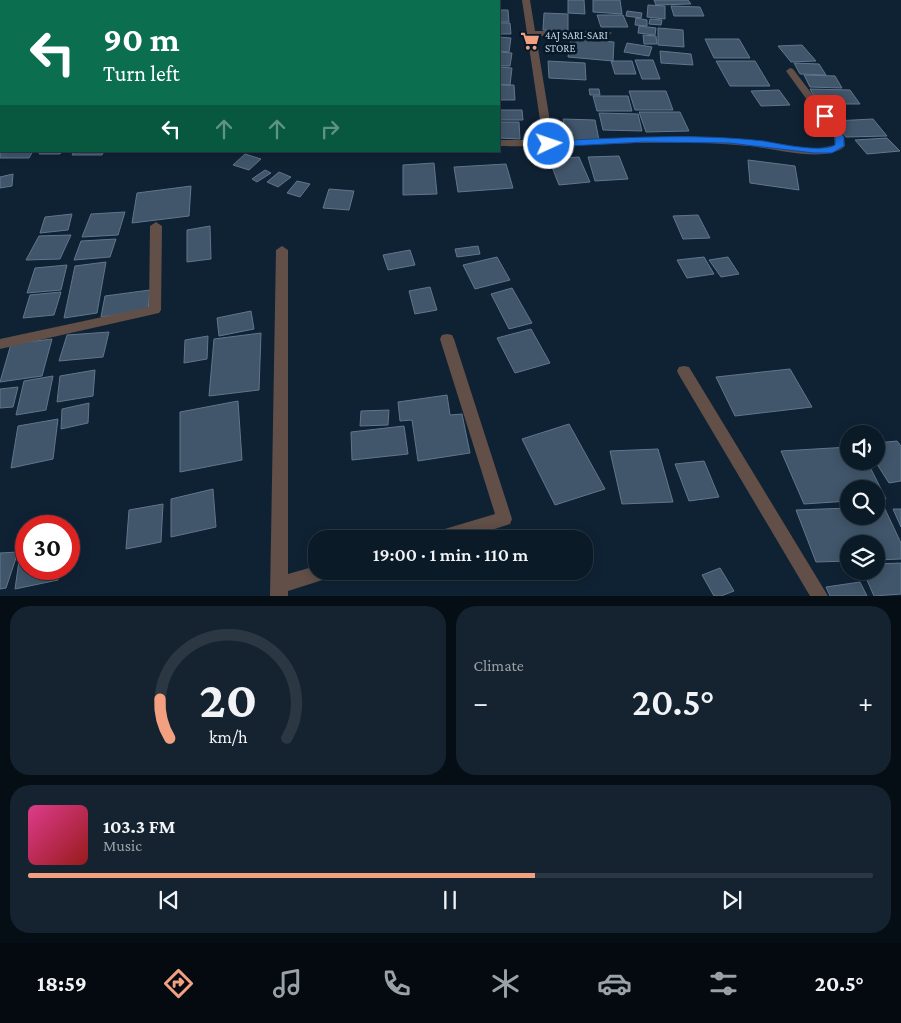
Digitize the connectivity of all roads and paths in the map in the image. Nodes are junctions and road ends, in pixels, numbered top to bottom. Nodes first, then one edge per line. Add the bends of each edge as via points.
1 (526, 0) edge
2 (608, 33) dead end
3 (532, 34) junction
4 (790, 71) dead end
5 (500, 144) edge
6 (549, 144) junction
7 (156, 226) dead end
8 (282, 250) dead end
9 (447, 339) dead end
10 (0, 344) edge
11 (684, 372) dead end
12 (469, 530) edge
13 (308, 578) edge
14 (279, 590) edge
15 (820, 596) edge

1 - 3 street
2 - 3 street
3 - 6 street
4 - 6 street via 839,137 840,146 832,151 729,140 644,139
5 - 6 street
7 - 10 street via 155,310
8 - 14 street
9 - 12 street via 504,520
11 - 15 street
13 - 14 street

